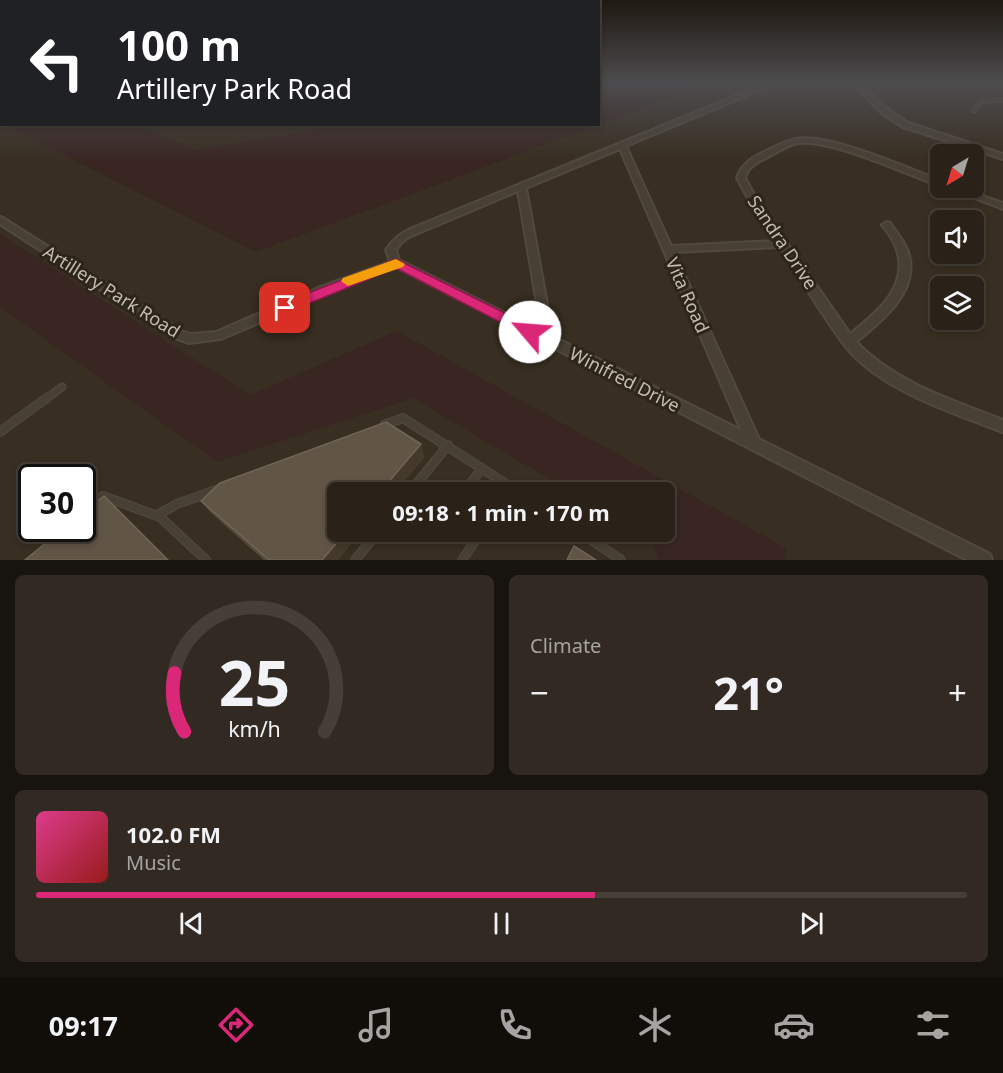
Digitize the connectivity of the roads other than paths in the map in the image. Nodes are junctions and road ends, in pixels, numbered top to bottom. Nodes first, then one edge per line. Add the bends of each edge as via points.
1 (711, 109) edge
2 (883, 109) edge
3 (962, 144) edge
4 (622, 146) junction
5 (984, 151) edge
6 (1003, 157) edge
7 (930, 180) edge
8 (521, 186) junction
9 (980, 198) edge
10 (1003, 206) edge
11 (0, 220) edge
12 (887, 225) dead end
13 (784, 244) junction
14 (668, 249) junction
15 (396, 263) junction
16 (530, 332) junction
17 (849, 341) junction
18 (62, 387) dead end
19 (1003, 426) edge
20 (381, 427) edge
21 (0, 432) edge
22 (754, 444) junction
23 (448, 445) junction
24 (482, 468) junction
25 (418, 482) edge
26 (472, 482) edge
27 (500, 482) edge
28 (230, 484) edge
29 (96, 502) edge
30 (157, 515) junction
31 (370, 542) edge
32 (474, 542) edge
33 (594, 542) edge
34 (206, 560) edge
35 (355, 560) edge
36 (462, 560) edge
37 (621, 560) edge
38 (984, 560) edge

1 - 4 street
2 - 3 street via 906,125
4 - 8 street
4 - 14 street, Vita Road
5 - 6 street
7 - 13 street, Sandra Drive via 820,142 790,143 746,166 741,178
8 - 15 street via 404,235 392,250
8 - 16 street via 542,304 539,321
9 - 10 street
11 - 15 street, Artillery Park Road via 189,339 231,332
12 - 17 street via 906,256 903,283 892,303
13 - 14 street
13 - 17 street, Sandra Drive
14 - 22 street, Vita Road
15 - 16 street, Winifred Drive
16 - 22 street, Winifred Drive
17 - 19 street, Sandra Drive via 888,378
18 - 21 lane
20 - 23 lane via 403,418
22 - 38 street, Winifred Drive
23 - 24 lane
23 - 25 lane
24 - 26 lane
24 - 27 lane
28 - 30 lane
29 - 30 lane via 103,496
30 - 34 lane
31 - 35 lane
32 - 36 lane
33 - 37 lane

